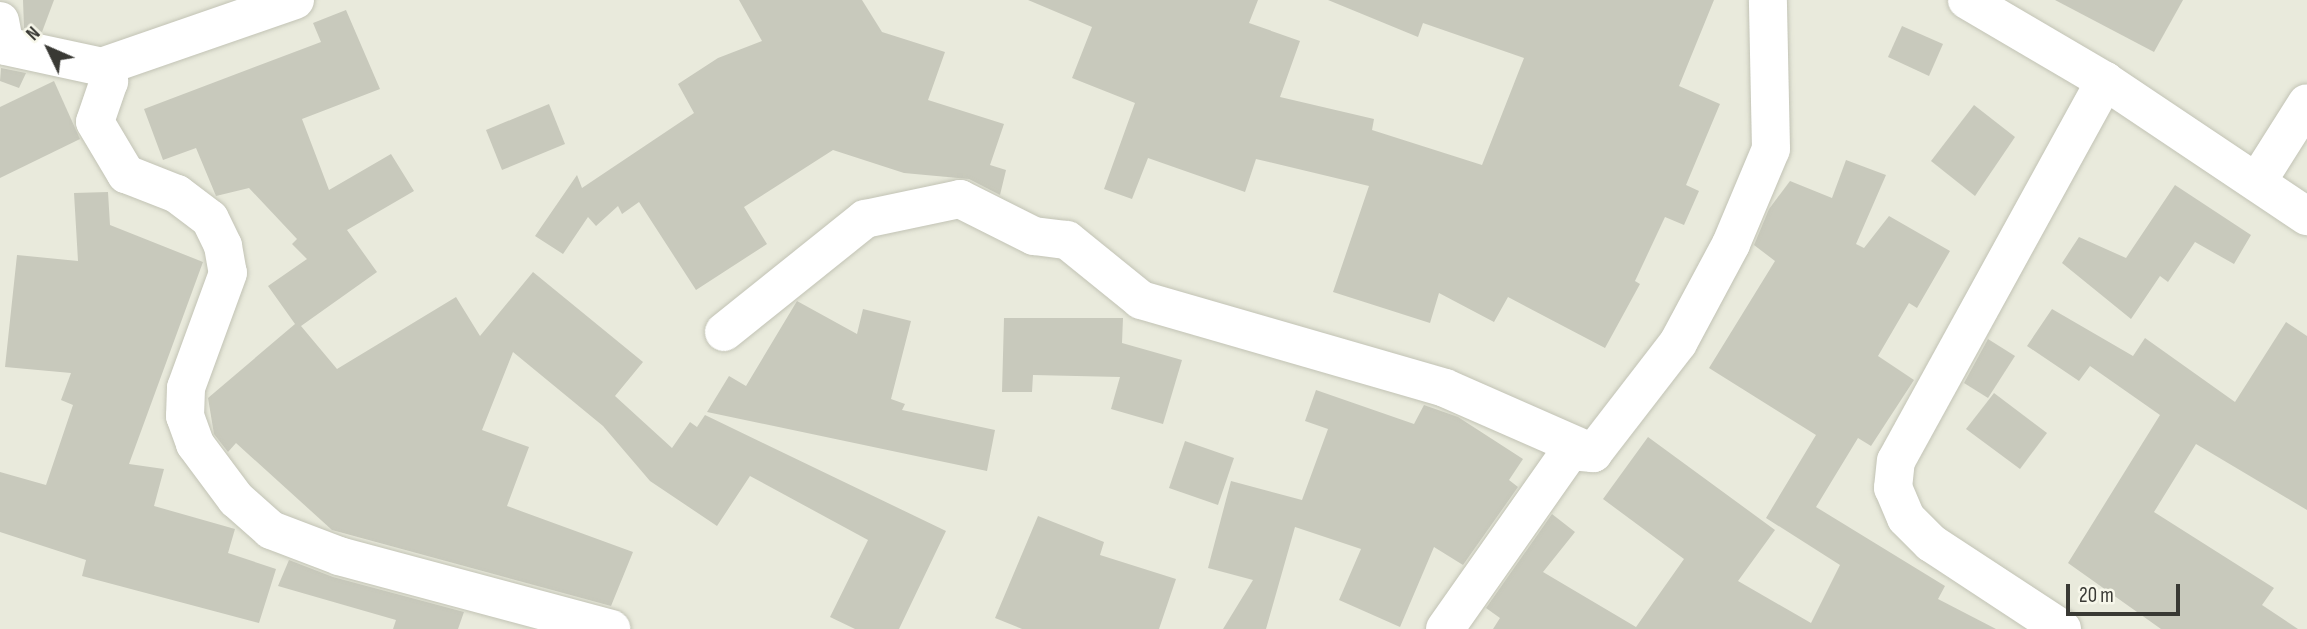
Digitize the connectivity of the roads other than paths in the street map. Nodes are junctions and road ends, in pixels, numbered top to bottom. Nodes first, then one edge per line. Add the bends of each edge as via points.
1 (295, 0) edge
2 (1768, 0) edge
3 (1967, 0) edge
4 (0, 21) edge
5 (102, 67) junction
6 (2105, 81) junction
7 (2307, 103) edge
8 (2257, 182) junction
9 (2307, 216) edge
10 (724, 332) dead end
11 (1593, 453) junction
12 (611, 629) edge
13 (1445, 629) edge
14 (2062, 629) edge

1 - 5 street
2 - 11 street via 1771,149 1731,244 1678,343
3 - 6 street
4 - 5 street via 5,46
5 - 12 street via 109,81 95,122 126,174 177,194 210,219 223,246 228,273 186,388 185,416 195,444 236,499 271,530 339,556
6 - 8 street
6 - 14 street via 1896,461 1893,488 1906,518 1931,543
7 - 8 street
8 - 9 street
10 - 11 street via 865,219 960,199 1034,236 1068,240 1141,300 1445,388
11 - 13 street via 1570,451

